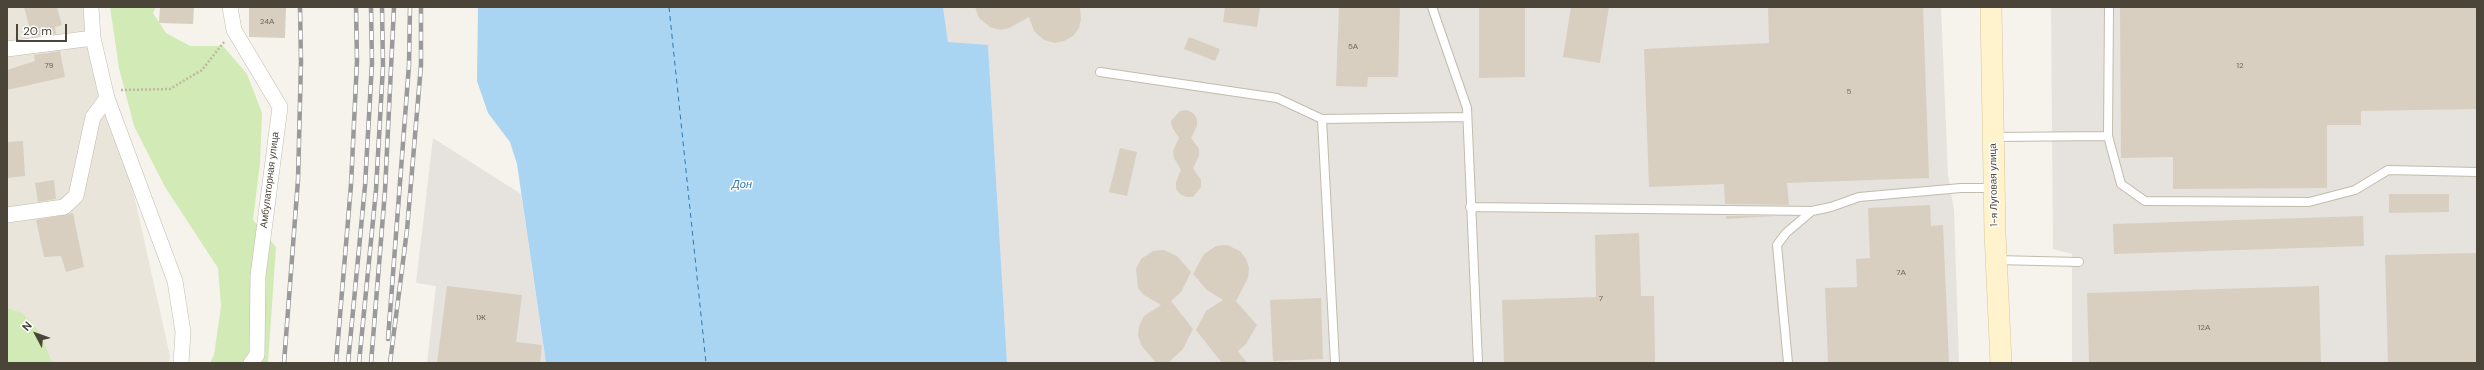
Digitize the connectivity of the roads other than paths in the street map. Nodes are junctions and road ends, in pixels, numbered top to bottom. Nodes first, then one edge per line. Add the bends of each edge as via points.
1 (91, 7) edge
2 (230, 7) edge
3 (1432, 7) edge
4 (1991, 7) edge
5 (2109, 7) edge
6 (93, 38) junction
7 (7, 49) edge
8 (1100, 72) dead end
9 (106, 94) junction
10 (1467, 118) junction
11 (1322, 119) junction
12 (2108, 136) junction
13 (1994, 137) junction
14 (2477, 172) edge
15 (1994, 188) junction
16 (1470, 207) junction
17 (1812, 210) junction
18 (7, 215) edge
19 (1997, 260) junction
20 (2079, 262) dead end
21 (181, 363) edge
22 (251, 363) edge
23 (1335, 363) edge
24 (1478, 363) edge
25 (1788, 363) edge
26 (2001, 363) edge

1 - 6 street
2 - 22 street, Амбулаторная улица via 234,30 280,107 258,276 257,355
3 - 10 lane via 1467,108
4 - 13 main road, 1-я Луговая улица
5 - 12 lane
6 - 7 street
6 - 9 street
8 - 11 lane via 1277,98
9 - 18 street via 93,116 76,196 64,207
9 - 21 street via 175,281 182,332
10 - 11 lane
10 - 16 lane
11 - 23 lane
12 - 13 lane
12 - 14 lane via 2121,184 2145,201 2309,202 2355,190 2388,170
13 - 15 main road, 1-я Луговая улица
15 - 17 lane via 1961,188 1859,197 1831,207
15 - 19 main road, 1-я Луговая улица
16 - 17 lane
16 - 24 lane
17 - 25 lane via 1786,233 1778,245
19 - 20 lane
19 - 26 main road, 1-я Луговая улица

